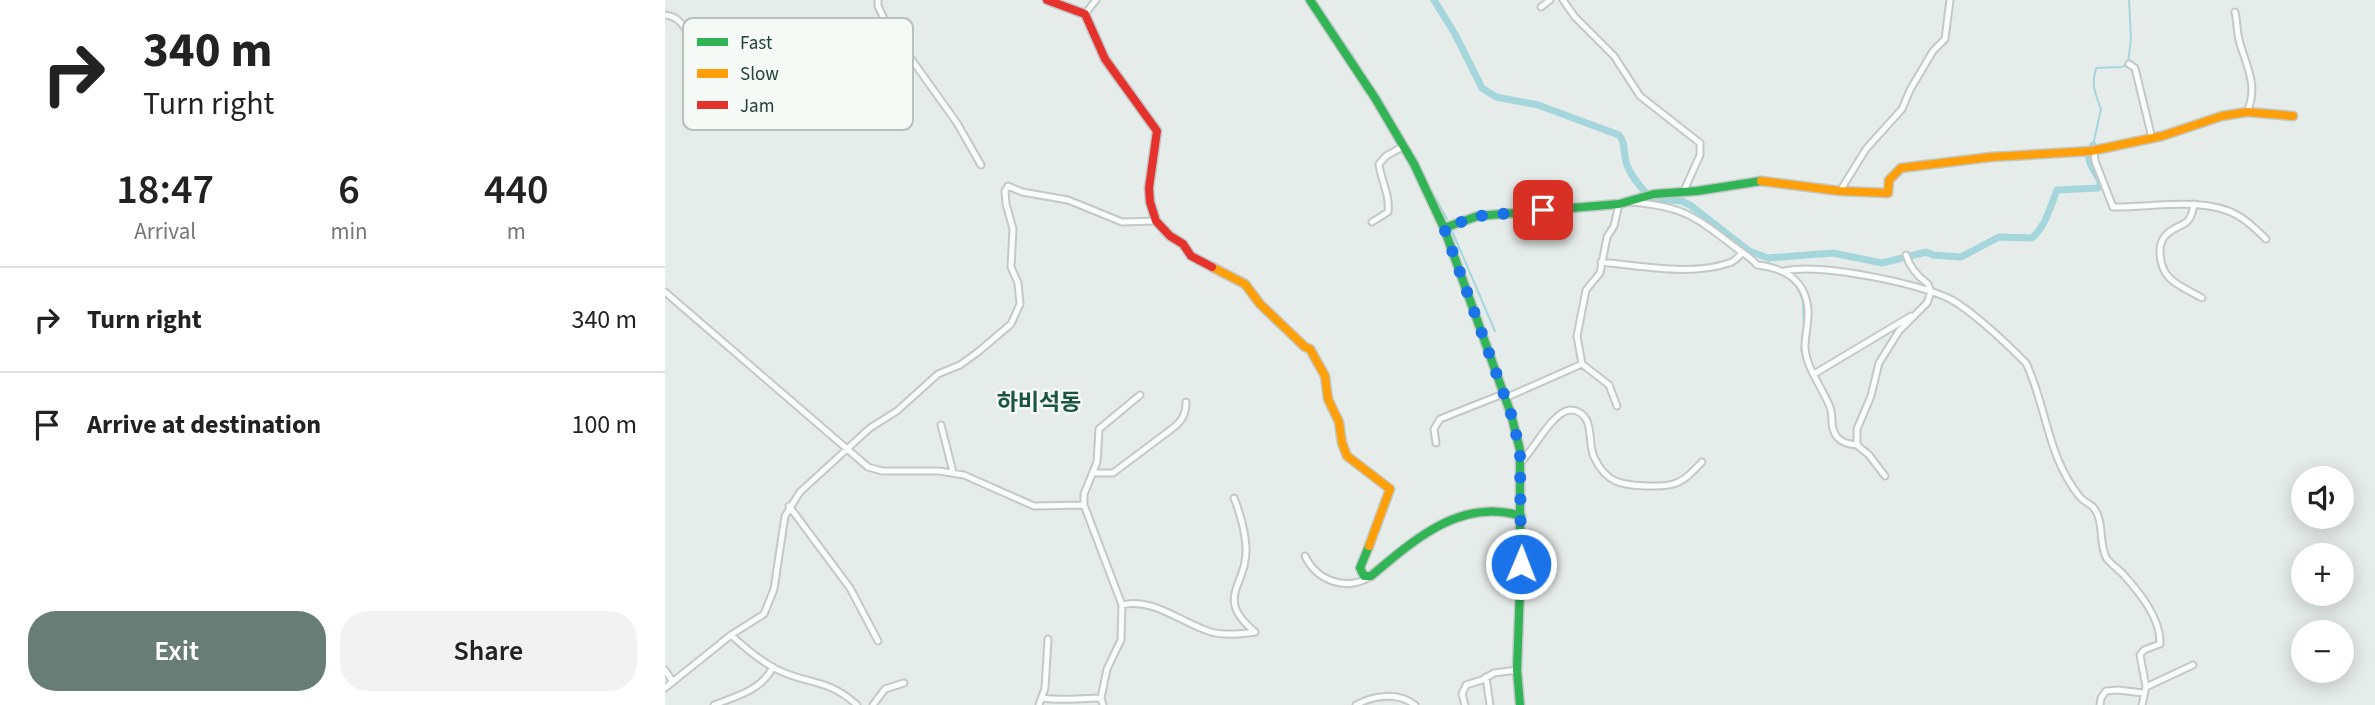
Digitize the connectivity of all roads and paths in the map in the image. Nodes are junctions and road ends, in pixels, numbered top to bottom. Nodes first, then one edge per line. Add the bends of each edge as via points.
1 (878, 0) edge
2 (1047, 0) edge
3 (1096, 0) edge
4 (1310, 0) edge
5 (1550, 0) edge
6 (1563, 0) edge
7 (1950, 0) edge
8 (1541, 7) dead end
9 (2235, 12) dead end
10 (1085, 14) junction
11 (665, 15) edge
12 (884, 18) edge
13 (683, 26) edge
14 (913, 61) edge
15 (2129, 64) dead end
16 (2247, 112) junction
17 (2294, 116) dead end
18 (2151, 138) junction
19 (1404, 146) junction
20 (2090, 151) junction
21 (981, 165) dead end
22 (1840, 191) junction
23 (1683, 193) junction
24 (1623, 203) junction
25 (2193, 204) junction
26 (1156, 221) junction
27 (1372, 222) dead end
28 (1444, 228) junction
29 (2266, 239) dead end
30 (1742, 253) junction
31 (1907, 258) dead end
32 (1601, 262) junction
33 (1785, 271) junction
34 (665, 292) edge
35 (1930, 292) junction
36 (2201, 298) dead end
37 (1917, 313) junction
38 (1581, 364) junction
39 (1814, 374) junction
40 (1140, 395) dead end
41 (1504, 396) junction
42 (1186, 402) dead end
43 (1617, 406) dead end
44 (941, 425) dead end
45 (1436, 443) dead end
46 (1857, 445) junction
47 (846, 450) junction
48 (1702, 462) dead end
49 (1520, 463) junction
50 (953, 472) junction
51 (1093, 472) junction
52 (1885, 476) dead end
53 (1234, 498) dead end
54 (1084, 505) junction
55 (789, 506) junction
56 (1521, 516) junction
57 (1305, 556) dead end
58 (1371, 576) junction
59 (1122, 605) junction
60 (731, 635) junction
61 (1048, 639) dead end
62 (878, 641) dead end
63 (2193, 666) dead end
64 (773, 667) junction
65 (665, 670) edge
66 (1517, 670) junction
67 (1486, 677) junction
68 (673, 682) junction
69 (904, 683) dead end
70 (665, 688) edge
71 (2145, 690) junction
72 (1041, 702) edge
73 (1102, 702) edge
74 (714, 705) edge
75 (856, 705) edge
76 (873, 705) edge
77 (1356, 705) edge
78 (1415, 705) edge
79 (1465, 705) edge
80 (1490, 705) edge
81 (1520, 705) edge
82 (2100, 705) edge
83 (2142, 705) edge

1 - 12 street
2 - 10 street
3 - 10 street
4 - 19 street
5 - 8 street
6 - 23 street via 1613,56 1640,96 1700,143 1700,155
7 - 22 street via 1945,38 1933,51 1902,109 1866,149
9 - 16 street via 2253,87
10 - 26 street via 1103,56 1157,131 1149,188
11 - 13 street
14 - 21 street
15 - 18 street via 2135,68
16 - 17 street
16 - 18 street
18 - 20 street
19 - 27 street via 1379,164 1388,212
19 - 28 street
20 - 22 street via 1991,156 1901,169 1889,180 1888,193
20 - 25 street via 2113,207
22 - 23 street via 1756,180
23 - 24 street via 1654,194
24 - 28 street via 1478,216
24 - 30 street via 1656,204 1693,215
24 - 32 street
25 - 29 street via 2227,210
25 - 36 street via 2192,218 2160,244 2160,264 2180,288
26 - 47 street via 1122,222 1067,200 1008,186 1011,267 1020,304 1011,324 960,365 939,374
26 - 58 street via 1191,256 1245,284 1260,304 1310,348 1325,376 1347,456 1390,492 1360,568 1364,576
28 - 41 street
30 - 32 street via 1732,263 1694,268
30 - 33 street via 1756,265
31 - 35 street
32 - 38 street via 1586,290 1579,320
33 - 35 street via 1807,268 1901,282
33 - 39 street via 1801,285 1806,300 1805,348
34 - 47 street
35 - 37 street
35 - 71 street via 1952,300 2027,363 2050,442 2078,495 2093,507 2106,557 2136,589 2155,623 2159,644 2140,655
37 - 39 street
37 - 46 street via 1879,363 1857,429
38 - 41 street
38 - 43 street via 1609,385
39 - 46 street via 1831,411 1831,426 1840,440
40 - 51 street via 1099,429
41 - 45 street via 1440,419 1434,429
41 - 49 street
42 - 51 street via 1181,422 1113,473
44 - 50 street
46 - 52 street
47 - 50 street via 868,467 882,471
47 - 55 street
48 - 49 street via 1673,484 1619,484 1595,460 1588,422 1574,410 1549,424
49 - 56 street
50 - 54 street via 1034,506
51 - 54 street
53 - 59 street via 1246,547 1234,603 1239,617 1255,632 1221,634 1147,605
54 - 59 street
55 - 60 street via 768,606 764,614
55 - 62 street via 850,588
56 - 58 street via 1495,510 1468,513 1409,544
56 - 66 street
57 - 58 street via 1310,568 1326,579 1345,584
59 - 73 street via 1121,640 1107,668
60 - 64 street
60 - 68 street
61 - 72 street
63 - 71 street
64 - 74 street via 752,690
64 - 75 street via 833,687
65 - 68 street
66 - 67 street
66 - 81 street
67 - 79 street via 1466,685
67 - 80 street
68 - 70 street
69 - 76 street via 885,689
71 - 82 street via 2106,691
71 - 83 street
72 - 73 street via 1073,698
77 - 78 street via 1381,696

